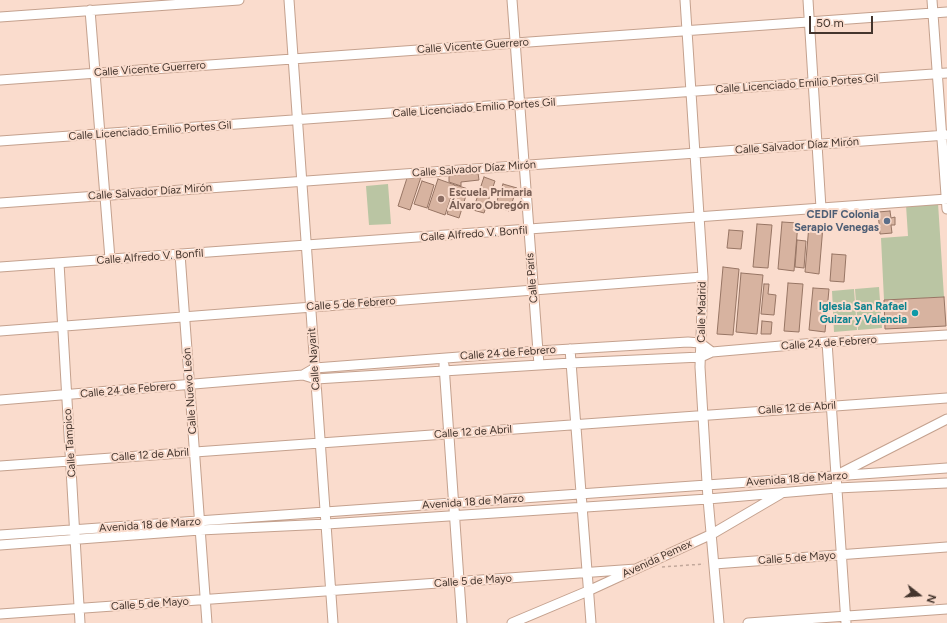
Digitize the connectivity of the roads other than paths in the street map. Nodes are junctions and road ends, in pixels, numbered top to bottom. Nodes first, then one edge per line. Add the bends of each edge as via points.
1 (239, 0) edge
2 (289, 0) edge
3 (512, 0) edge
4 (685, 0) edge
5 (808, 0) edge
6 (932, 0) edge
7 (90, 10) junction
8 (947, 12) edge
9 (933, 13) junction
10 (0, 17) edge
11 (809, 22) junction
12 (687, 31) junction
13 (515, 43) junction
14 (294, 59) junction
15 (95, 73) junction
16 (942, 74) edge
17 (0, 80) edge
18 (813, 84) junction
19 (691, 92) junction
20 (520, 104) junction
21 (298, 120) junction
22 (100, 134) junction
23 (944, 136) edge
24 (0, 141) edge
25 (817, 145) junction
26 (694, 153) junction
27 (524, 166) junction
28 (302, 181) junction
29 (105, 195) junction
30 (947, 199) edge
31 (0, 203) edge
32 (821, 208) junction
33 (947, 209) edge
34 (699, 217) junction
35 (528, 230) junction
36 (307, 246) junction
37 (180, 254) junction
38 (110, 259) junction
39 (59, 263) junction
40 (0, 267) edge
41 (702, 277) junction
42 (533, 290) junction
43 (311, 307) junction
44 (185, 317) junction
45 (63, 326) junction
46 (0, 331) edge
47 (947, 335) edge
48 (827, 342) junction
49 (700, 343) junction
50 (570, 349) junction
51 (538, 351) junction
52 (712, 352) junction
53 (701, 357) junction
54 (444, 358) junction
55 (571, 363) junction
56 (539, 365) junction
57 (315, 368) junction
58 (444, 371) junction
59 (303, 375) junction
60 (316, 379) junction
61 (190, 384) junction
62 (67, 394) junction
63 (947, 398) edge
64 (0, 400) edge
65 (831, 406) junction
66 (703, 415) junction
67 (947, 419) edge
68 (576, 424) junction
69 (449, 434) junction
70 (320, 443) junction
71 (194, 452) junction
72 (71, 461) junction
73 (0, 466) edge
74 (947, 468) edge
75 (836, 476) junction
76 (790, 479) junction
77 (947, 483) edge
78 (708, 485) junction
79 (837, 488) junction
80 (786, 492) junction
81 (581, 494) junction
82 (708, 499) junction
83 (454, 503) junction
84 (583, 507) junction
85 (325, 512) junction
86 (455, 515) junction
87 (327, 524) junction
88 (200, 526) junction
89 (712, 534) junction
90 (0, 535) edge
91 (75, 535) junction
92 (0, 545) edge
93 (947, 547) edge
94 (842, 554) junction
95 (714, 564) junction
96 (636, 569) junction
97 (587, 573) junction
98 (459, 582) junction
99 (331, 591) junction
100 (588, 591) junction
101 (205, 600) junction
102 (80, 609) junction
103 (947, 609) edge
104 (0, 614) edge
105 (846, 620) edge
106 (80, 623) edge
107 (206, 623) edge
108 (333, 623) edge
109 (462, 623) edge
110 (512, 623) edge
111 (591, 623) edge
112 (719, 623) edge
113 (748, 623) edge

1 - 7 street
2 - 14 street, Calle Nayarit
3 - 13 street, Calle París
4 - 12 street, Calle Madrid
5 - 11 street
6 - 9 street
7 - 10 street
7 - 15 street
8 - 9 street, Calle Vicente Guerrero
9 - 11 street, Calle Vicente Guerrero
9 - 16 street
11 - 12 street, Calle Vicente Guerrero
11 - 18 street
12 - 13 street, Calle Vicente Guerrero
12 - 19 street, Calle Madrid
13 - 14 street, Calle Vicente Guerrero
13 - 20 street, Calle París
14 - 15 street, Calle Vicente Guerrero
14 - 21 street, Calle Nayarit
15 - 17 street, Calle Vicente Guerrero
15 - 22 street
16 - 18 street, Calle Licenciado Emilio Portes Gil
16 - 23 street
18 - 19 street, Calle Licenciado Emilio Portes Gil
18 - 25 street
19 - 20 street, Calle Licenciado Emilio Portes Gil
19 - 26 street, Calle Madrid
20 - 21 street, Calle Licenciado Emilio Portes Gil
20 - 27 street, Calle París
21 - 22 street, Calle Licenciado Emilio Portes Gil
21 - 28 street, Calle Nayarit
22 - 24 street, Calle Licenciado Emilio Portes Gil
22 - 29 street
23 - 25 street, Calle Salvador Díaz Mirón
23 - 30 street
25 - 26 street, Calle Salvador Díaz Mirón
25 - 32 street
26 - 27 street, Calle Salvador Díaz Mirón
26 - 34 street, Calle Madrid
27 - 28 street, Calle Salvador Díaz Mirón
27 - 35 street, Calle París
28 - 29 street, Calle Salvador Díaz Mirón
28 - 36 street, Calle Nayarit
29 - 31 street, Calle Salvador Díaz Mirón
29 - 38 street
30 - 32 street, Calle Alfredo V. Bonfil
30 - 33 street
32 - 34 street, Calle Alfredo V. Bonfil
34 - 35 street, Calle Alfredo V. Bonfil
34 - 41 street, Calle Madrid
35 - 36 street, Calle Alfredo V. Bonfil
35 - 42 street, Calle París
36 - 37 street, Calle Alfredo V. Bonfil
36 - 43 street, Calle Nayarit
37 - 38 street, Calle Alfredo V. Bonfil
37 - 44 street, Calle Nuevo León
38 - 39 street, Calle Alfredo V. Bonfil
39 - 40 street, Calle Alfredo V. Bonfil
39 - 45 street, Calle Tampico
41 - 42 street, Calle 5 de Febrero
41 - 49 street, Calle Madrid
42 - 43 street, Calle 5 de Febrero
42 - 51 street, Calle París
43 - 44 street, Calle 5 de Febrero
43 - 57 street, Calle Nayarit
44 - 45 street, Calle 5 de Febrero
44 - 61 street, Calle Nuevo León
45 - 46 street, Calle 5 de Febrero
45 - 62 street, Calle Tampico
47 - 48 street, Calle 24 de Febrero
48 - 52 street, Calle 24 de Febrero
48 - 65 street
49 - 50 street, Calle 24 de Febrero
49 - 52 street
49 - 53 street, Calle Madrid
50 - 51 street, Calle 24 de Febrero
50 - 55 street
51 - 54 street, Calle 24 de Febrero
51 - 56 street, Calle París
52 - 53 street, Calle 24 de Febrero
53 - 55 street, Calle 24 de Febrero
53 - 66 street, Calle Madrid
54 - 57 street, Calle 24 de Febrero
54 - 58 street
55 - 56 street, Calle 24 de Febrero
55 - 68 street
56 - 58 street, Calle 24 de Febrero
57 - 59 street, Calle 24 de Febrero
57 - 60 street, Calle Nayarit
58 - 60 street, Calle 24 de Febrero
58 - 69 street
59 - 60 street, Calle 24 de Febrero
59 - 61 street, Calle 24 de Febrero
60 - 70 street, Calle Nayarit
61 - 62 street, Calle 24 de Febrero
61 - 71 street, Calle Nuevo León
62 - 64 street, Calle 24 de Febrero
62 - 72 street, Calle Tampico
63 - 65 street, Calle 12 de Abril
65 - 66 street, Calle 12 de Abril
65 - 75 street
66 - 68 street, Calle 12 de Abril
66 - 78 street, Calle Madrid
67 - 75 street
68 - 69 street, Calle 12 de Abril
68 - 81 street
69 - 70 street, Calle 12 de Abril
69 - 83 street
70 - 71 street, Calle 12 de Abril
70 - 85 street, Calle Nayarit
71 - 72 street, Calle 12 de Abril
71 - 88 street, Calle Nuevo León
72 - 73 street, Calle 12 de Abril
72 - 91 street, Calle Tampico
74 - 75 street, Avenida 18 de Marzo
75 - 76 street, Avenida 18 de Marzo
75 - 79 street
76 - 78 street, Avenida 18 de Marzo
76 - 80 street
77 - 79 street, Avenida 18 de Marzo
78 - 81 street, Avenida 18 de Marzo
78 - 82 street, Calle Madrid
79 - 80 street, Avenida 18 de Marzo
79 - 94 street
80 - 82 street, Avenida 18 de Marzo
80 - 89 street, Avenida Pemex
81 - 83 street, Avenida 18 de Marzo
81 - 84 street
82 - 84 street, Avenida 18 de Marzo
82 - 89 street, Calle Madrid
83 - 85 street, Avenida 18 de Marzo
83 - 86 street
84 - 86 street, Avenida 18 de Marzo
84 - 97 street
85 - 87 street, Calle Nayarit
85 - 88 street, Avenida 18 de Marzo
86 - 87 street, Avenida 18 de Marzo
86 - 98 street
87 - 88 street, Avenida 18 de Marzo
87 - 99 street, Calle Nayarit
88 - 91 street, Avenida 18 de Marzo
88 - 101 street, Calle Nuevo León
89 - 95 street, Calle Madrid
89 - 96 street, Avenida Pemex
90 - 91 street, Avenida 18 de Marzo
91 - 92 street, Avenida 18 de Marzo
91 - 102 street, Calle Tampico
93 - 94 street, Calle 5 de Mayo
94 - 95 street, Calle 5 de Mayo
94 - 105 street
95 - 112 street, Calle Madrid
96 - 97 street, Calle 5 de Mayo
96 - 100 street, Avenida Pemex
97 - 98 street, Calle 5 de Mayo
97 - 100 street
98 - 99 street, Calle 5 de Mayo
98 - 109 street
99 - 101 street, Calle 5 de Mayo
99 - 108 street, Calle Nayarit
100 - 110 street, Avenida Pemex
100 - 111 street
101 - 102 street, Calle 5 de Mayo
101 - 107 street, Calle Nuevo León
102 - 104 street, Calle 5 de Mayo
102 - 106 street, Calle Tampico
103 - 105 street
105 - 113 street

